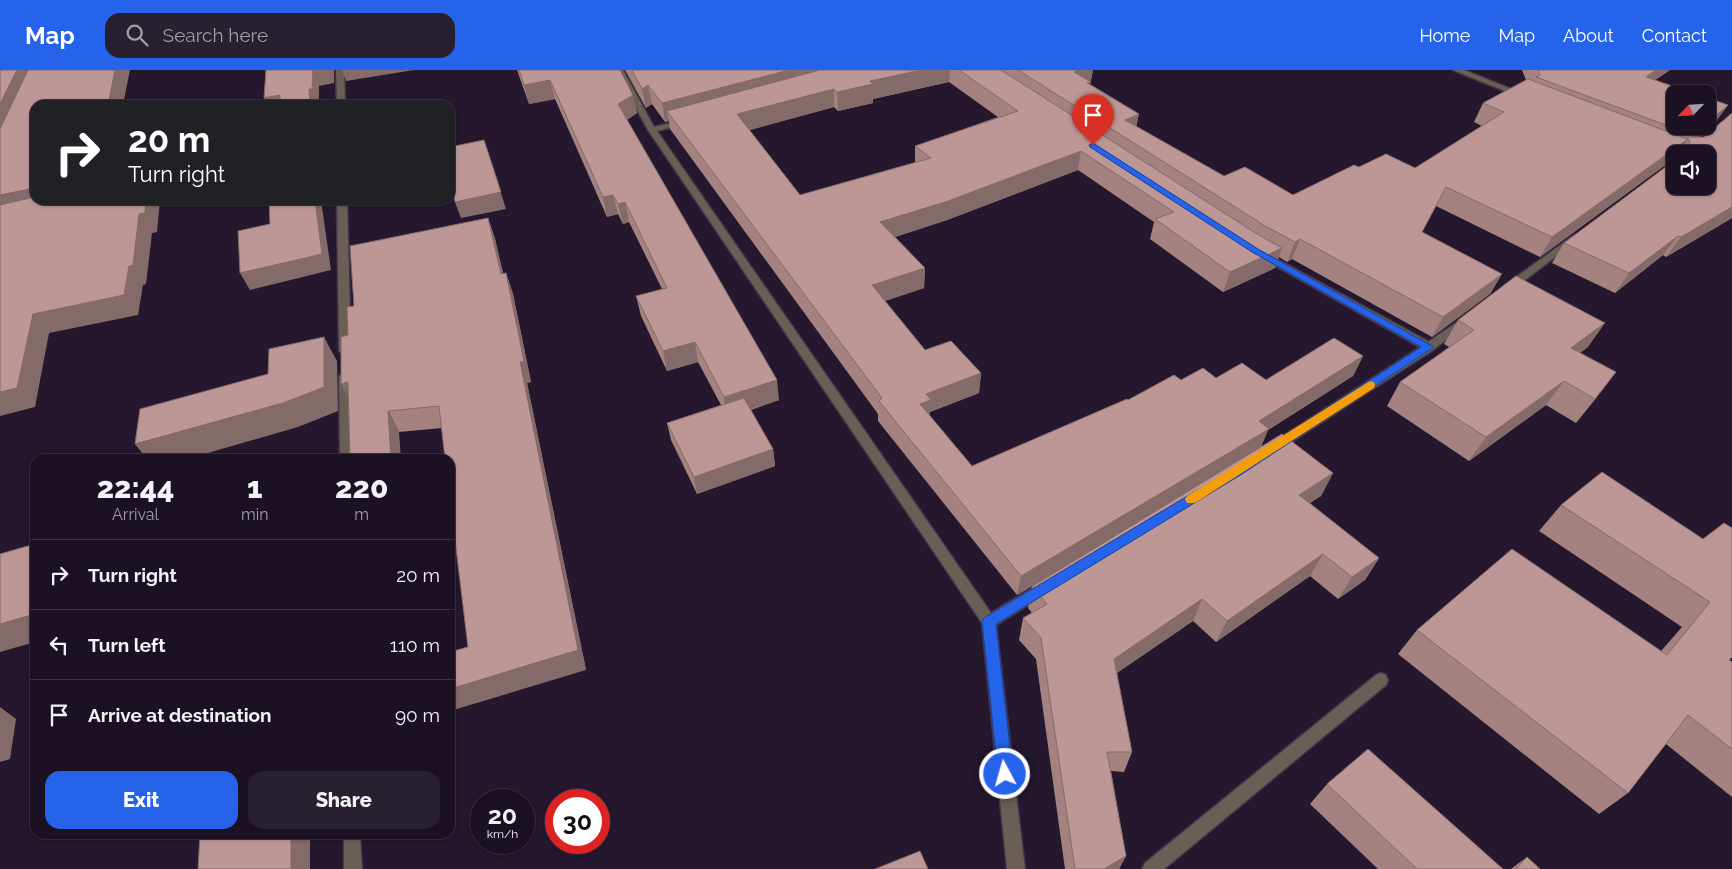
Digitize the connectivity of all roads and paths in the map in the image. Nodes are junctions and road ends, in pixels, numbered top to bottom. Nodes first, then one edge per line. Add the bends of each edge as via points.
1 (340, 70) edge
2 (619, 70) edge
3 (1457, 70) edge
4 (1533, 99) edge
5 (341, 100) edge
6 (691, 119) edge
7 (652, 130) junction
8 (342, 205) edge
9 (1588, 228) edge
10 (1255, 250) edge
11 (1500, 293) edge
12 (1476, 311) edge
13 (1429, 347) junction
14 (346, 454) edge
15 (1263, 454) edge
16 (1055, 582) edge
17 (989, 622) junction
18 (1381, 680) dead end
19 (352, 839) edge
20 (353, 869) edge
21 (1016, 869) edge
22 (1151, 869) edge

1 - 5 street
2 - 7 street
3 - 4 street
6 - 7 street
7 - 17 street
8 - 14 street
9 - 11 street
10 - 13 street
12 - 13 street
13 - 15 street
16 - 17 street
17 - 21 street
18 - 22 street
19 - 20 street

